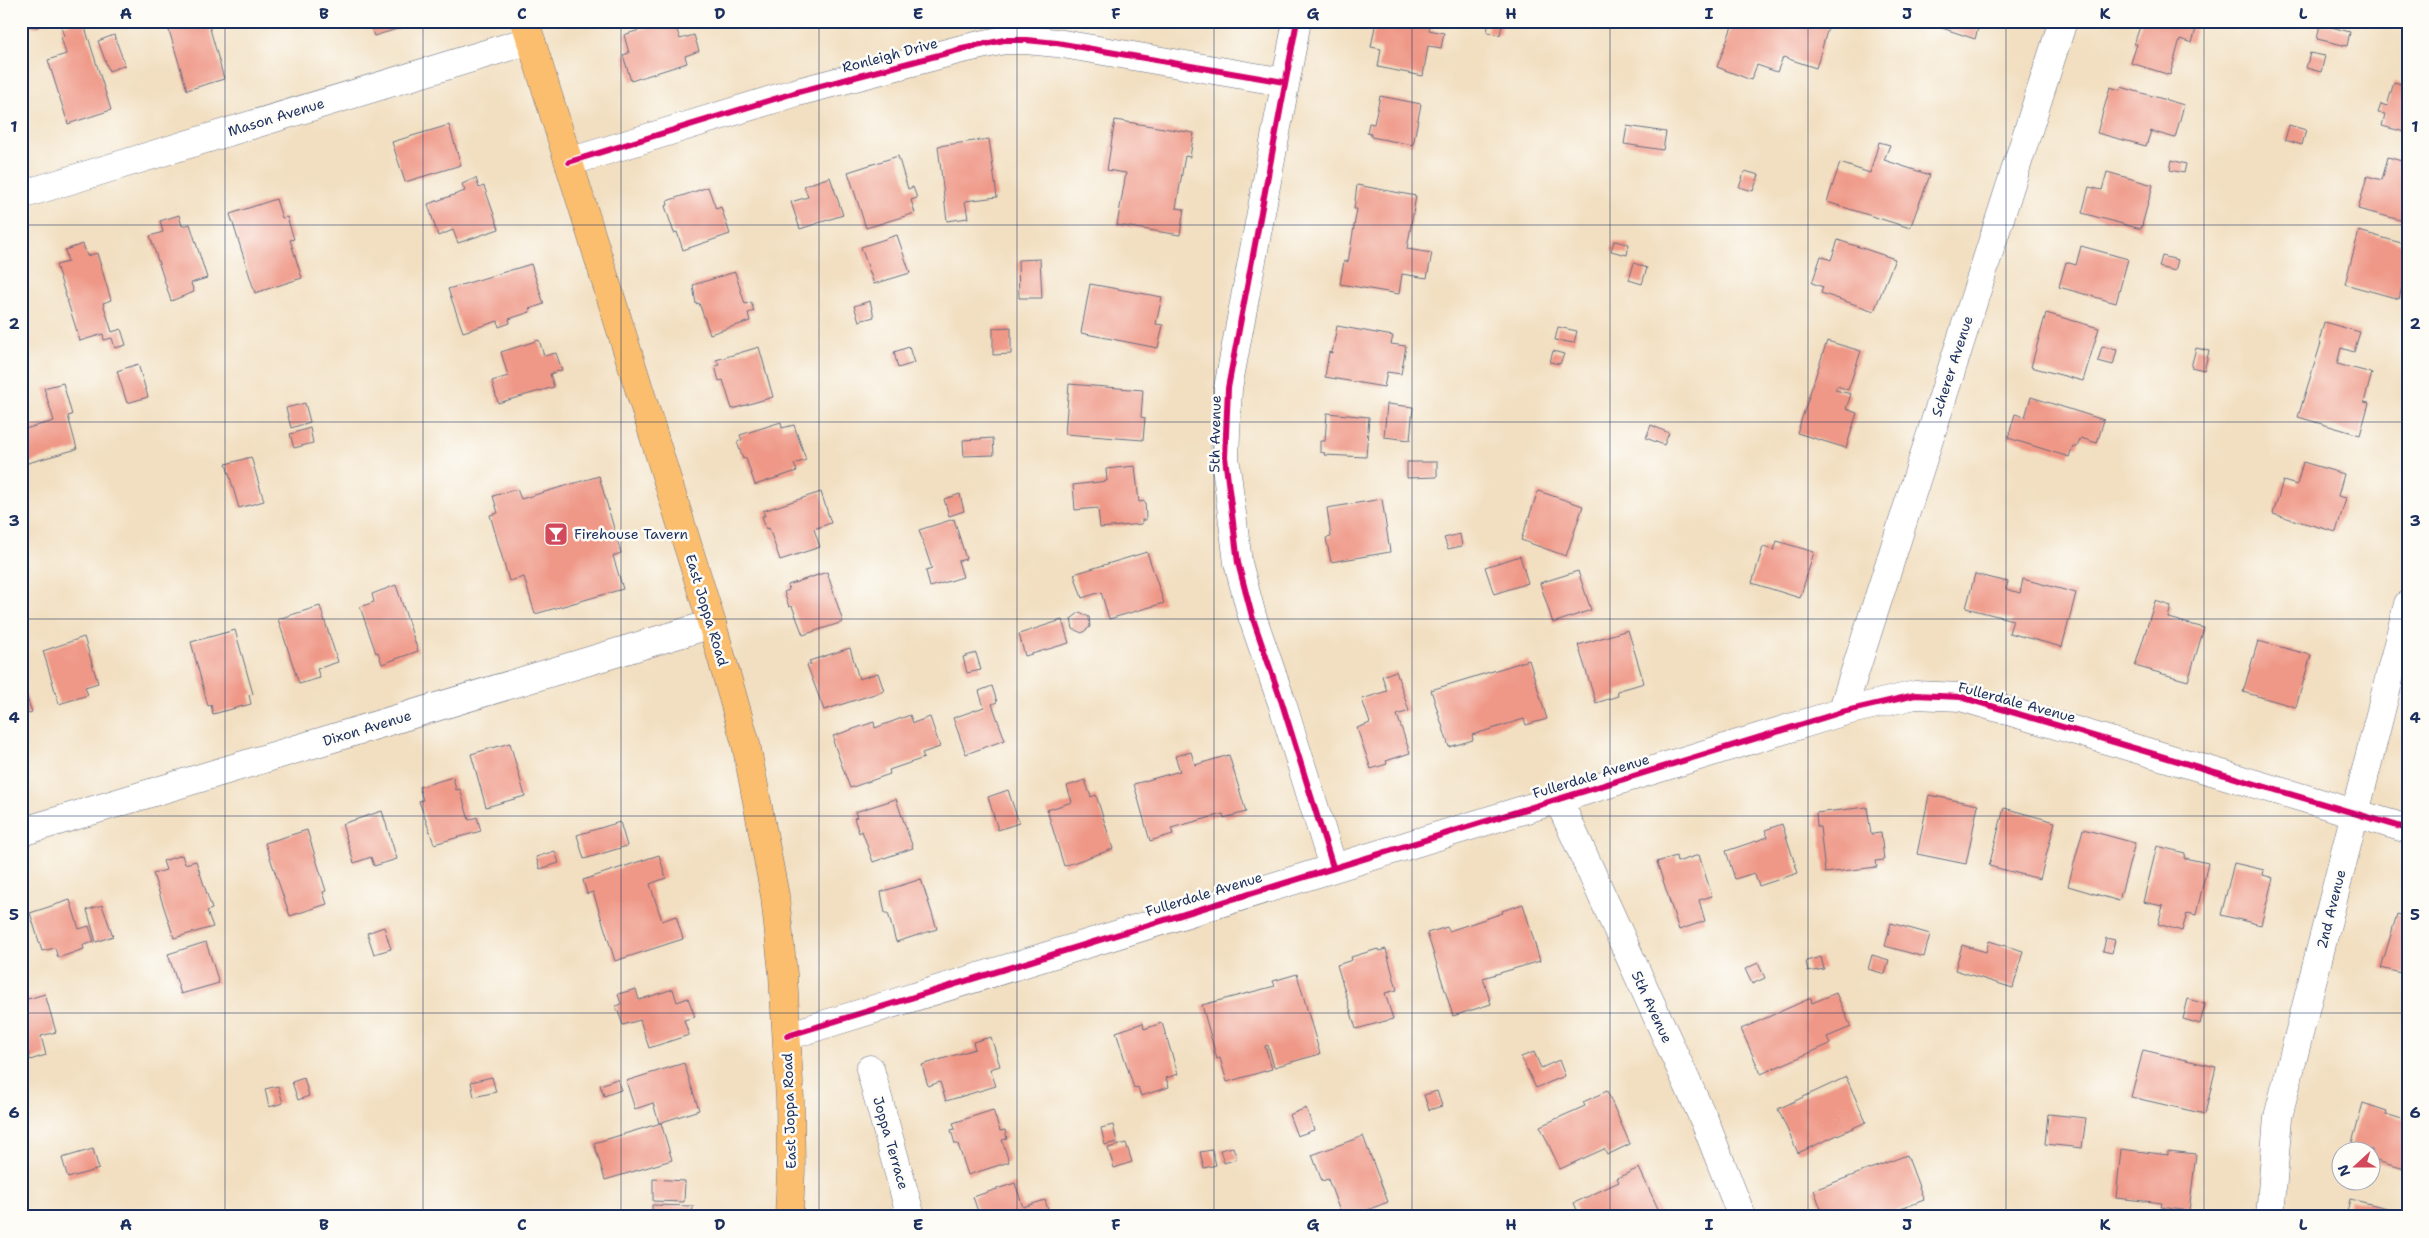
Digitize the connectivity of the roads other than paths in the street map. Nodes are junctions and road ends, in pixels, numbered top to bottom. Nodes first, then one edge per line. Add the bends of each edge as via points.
1 (1297, 21) edge
2 (2063, 21) edge
3 (528, 31) edge
4 (1284, 82) junction
5 (569, 162) junction
6 (21, 195) edge
7 (2408, 604) edge
8 (712, 624) junction
9 (1842, 712) junction
10 (1558, 799) junction
11 (2354, 814) junction
12 (2408, 829) edge
13 (21, 832) edge
14 (1333, 867) junction
15 (787, 1036) junction
16 (870, 1069) dead end
17 (790, 1217) edge
18 (912, 1217) edge
19 (1742, 1217) edge
20 (2270, 1217) edge

1 - 4 street, 5th Avenue
2 - 9 street, Scherer Avenue
3 - 5 main road, East Joppa Road
3 - 6 street, Mason Avenue
4 - 5 street, Ronleigh Drive via 1057,43 1004,40 794,93
4 - 14 street, 5th Avenue via 1228,388 1225,456 1238,562 1252,616
5 - 8 main road, East Joppa Road
7 - 11 street, 2nd Avenue
8 - 13 street, Dixon Avenue
8 - 15 main road, East Joppa Road via 746,744 769,860
9 - 10 street, Fullerdale Avenue
9 - 11 street, Fullerdale Avenue via 1915,695 1960,697
10 - 14 street, Fullerdale Avenue
10 - 19 street, 5th Avenue via 1705,1122
11 - 12 street, Fullerdale Avenue
11 - 20 street, 2nd Avenue via 2278,1117
14 - 15 street, Fullerdale Avenue
15 - 17 main road, East Joppa Road
16 - 18 street, Joppa Terrace

